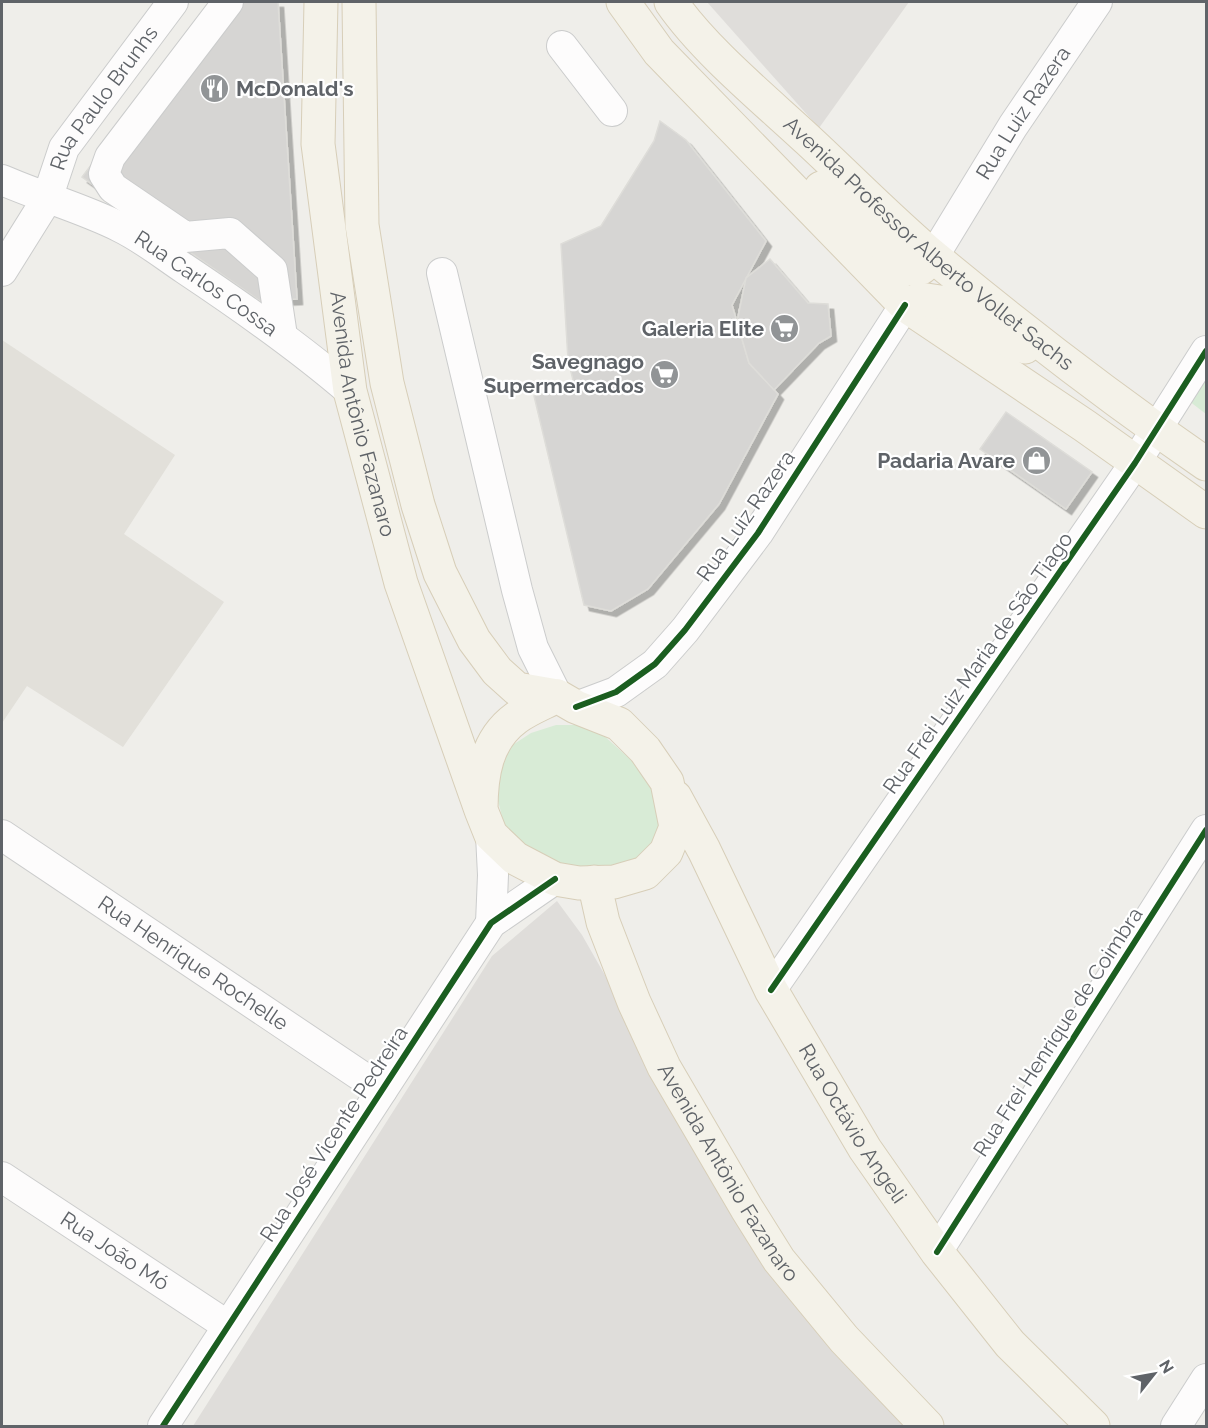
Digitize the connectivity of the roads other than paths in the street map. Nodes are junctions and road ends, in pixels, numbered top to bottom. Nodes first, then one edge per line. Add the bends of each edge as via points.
1 (173, 2) edge
2 (228, 2) edge
3 (321, 2) edge
4 (358, 2) edge
5 (623, 2) edge
6 (671, 2) edge
7 (1097, 2) edge
8 (562, 46) dead end
9 (612, 111) dead end
10 (739, 135) junction
11 (2, 180) edge
12 (47, 199) junction
13 (933, 257) junction
14 (2, 272) edge
15 (442, 273) dead end
16 (905, 305) junction
17 (282, 336) junction
18 (1206, 351) edge
19 (1061, 358) junction
20 (350, 391) junction
21 (1156, 429) junction
22 (1135, 463) junction
23 (1206, 464) edge
24 (1206, 513) edge
25 (566, 701) junction
26 (667, 782) junction
27 (486, 823) junction
28 (1206, 830) edge
29 (2, 835) edge
30 (555, 879) junction
31 (594, 882) junction
32 (491, 924) junction
33 (771, 990) junction
34 (382, 1090) junction
35 (2, 1177) edge
36 (937, 1252) junction
37 (228, 1326) junction
38 (1206, 1379) edge
39 (163, 1426) edge
40 (927, 1426) edge
41 (1093, 1426) edge
42 (1176, 1426) edge

1 - 12 street, Rua Paulo Brunhs via 64,148
2 - 17 street via 110,157 104,174 113,188 185,237 230,233 272,270
3 - 20 main road, Avenida Antônio Fazanaro via 318,144
4 - 25 main road, Avenida Antônio Fazanaro via 362,225 387,383 418,505 440,573 474,640 517,689
5 - 10 main road, Avenida Professor Alberto Vollet Sachs via 659,52
6 - 13 main road, Avenida Professor Alberto Vollet Sachs via 742,78
7 - 13 street, Rua Luiz Razera via 1013,126
8 - 9 street
10 - 13 main road via 767,140 912,269 921,268
10 - 16 main road, Avenida Professor Alberto Vollet Sachs
11 - 12 street, Rua Carlos Cossa
12 - 14 street, Rua Paulo Brunhs
12 - 17 street, Rua Carlos Cossa via 123,228
13 - 19 main road, Avenida Professor Alberto Vollet Sachs
15 - 25 street via 533,648
16 - 19 main road via 920,300 947,303 1011,342
16 - 22 main road, Avenida Professor Alberto Vollet Sachs
16 - 25 street, Rua Luiz Razera via 758,533 686,630 655,664 616,692
17 - 20 street, Rua Carlos Cossa
18 - 21 street, Rua Frei Luiz Maria de São Tiago
19 - 21 main road, Avenida Professor Alberto Vollet Sachs
20 - 27 main road, Avenida Antônio Fazanaro via 401,583
21 - 22 street, Rua Frei Luiz Maria de São Tiago
21 - 23 main road, Avenida Professor Alberto Vollet Sachs
22 - 24 main road, Avenida Professor Alberto Vollet Sachs
22 - 33 street, Rua Frei Luiz Maria de São Tiago
25 - 26 main road via 619,724 645,750
25 - 27 main road via 516,718 498,735 485,759 481,785
26 - 31 main road via 676,827 666,852 645,873 614,882
26 - 33 main road, Rua Octávio Angeli
27 - 30 main road via 515,858
27 - 32 street via 493,875
28 - 36 street, Rua Frei Henrique de Coimbra
29 - 34 street, Rua Henrique Rochelle
30 - 31 main road
30 - 32 street, Rua José Vicente Pedreira
31 - 40 main road, Avenida Antônio Fazanaro via 603,922 664,1067 747,1209 779,1260 830,1322
32 - 34 street, Rua José Vicente Pedreira
33 - 36 main road, Rua Octávio Angeli via 865,1149
34 - 37 street, Rua José Vicente Pedreira
35 - 37 street, Rua João Mó
36 - 41 main road, Rua Octávio Angeli via 1010,1344
37 - 39 street, Rua José Vicente Pedreira
38 - 42 street

